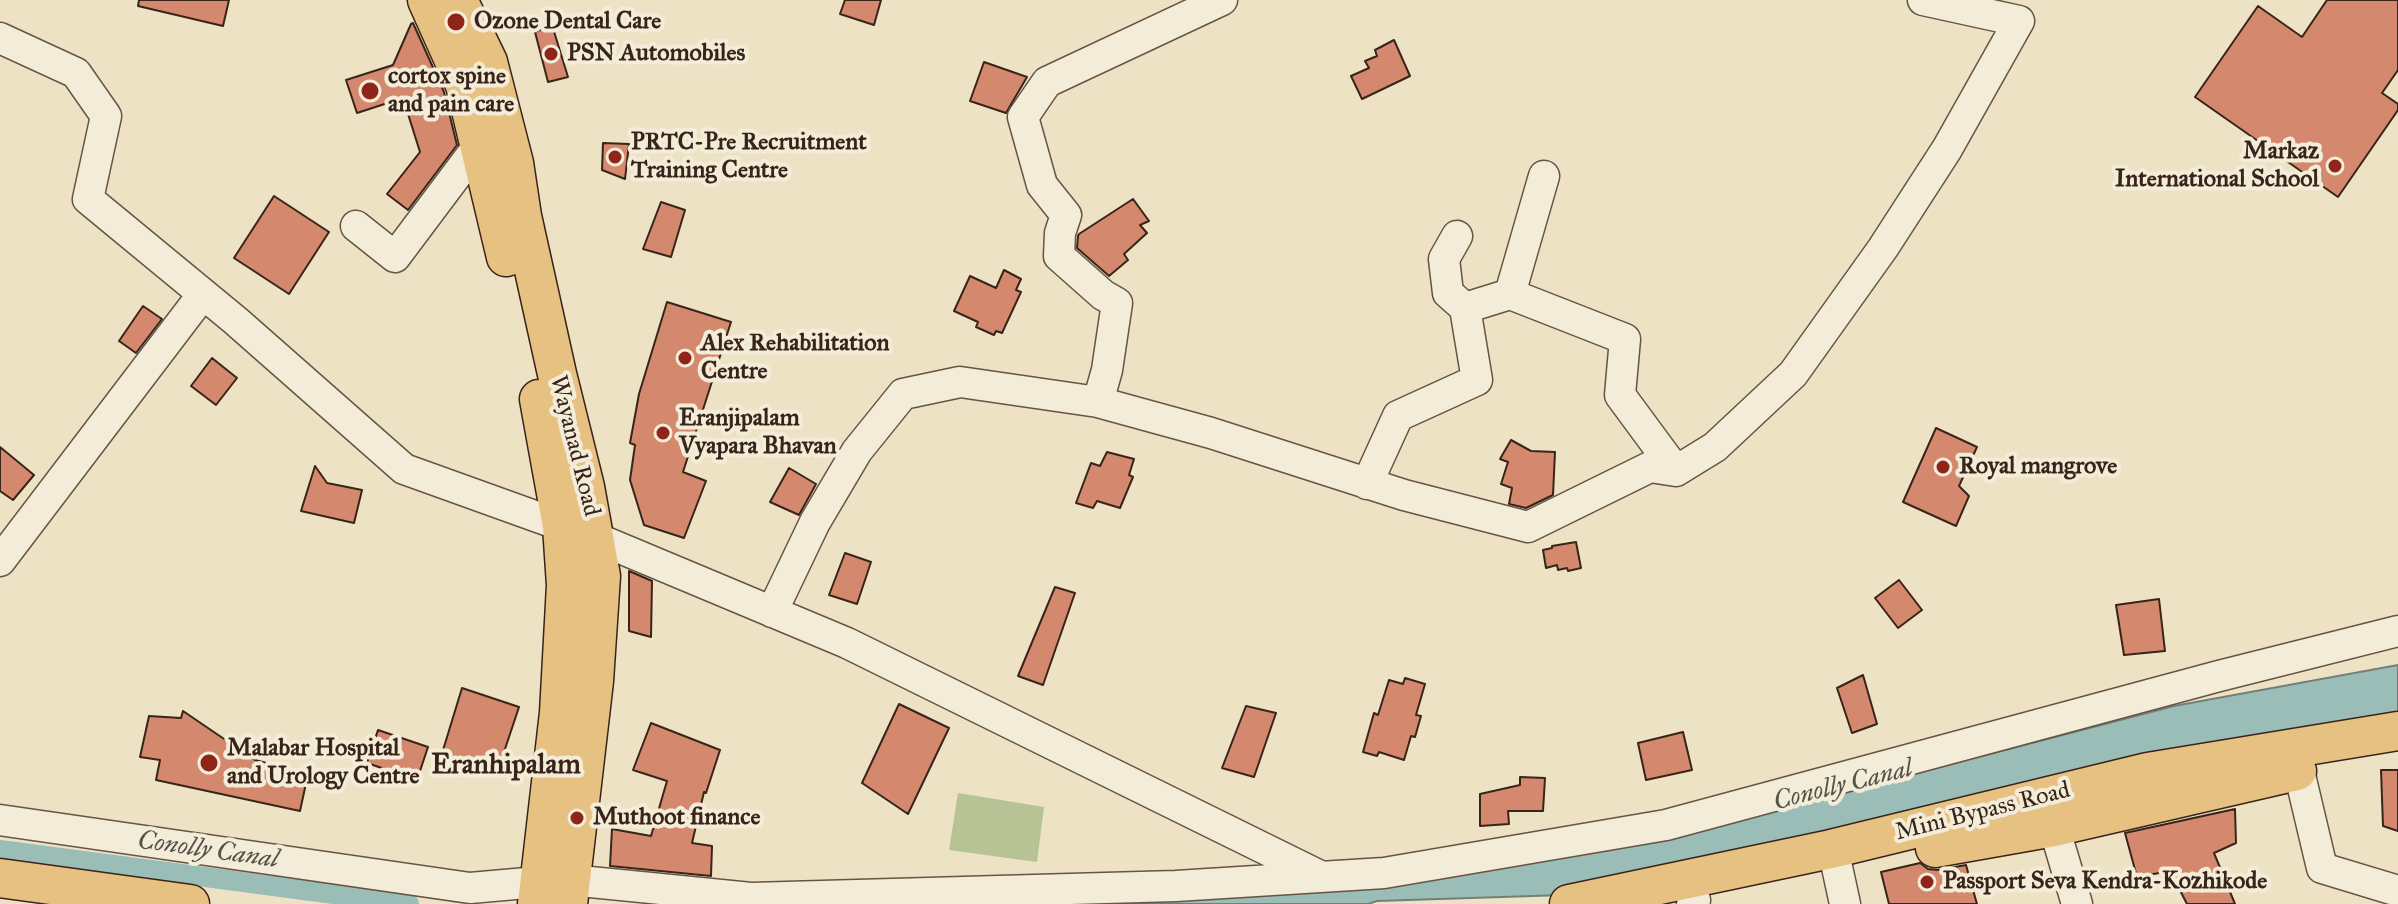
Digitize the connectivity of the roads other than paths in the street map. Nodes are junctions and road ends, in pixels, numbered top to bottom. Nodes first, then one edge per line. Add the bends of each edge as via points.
1 (427, 0) edge
2 (458, 0) edge
3 (1222, 0) edge
4 (1923, 0) edge
5 (0, 38) edge
6 (479, 145) junction
7 (1544, 176) dead end
8 (356, 226) dead end
9 (1457, 236) dead end
10 (203, 294) junction
11 (1510, 294) junction
12 (1465, 308) junction
13 (1098, 402) junction
14 (1676, 471) junction
15 (1367, 484) junction
16 (579, 532) junction
17 (0, 561) edge
18 (772, 612) junction
19 (2397, 624) edge
20 (2398, 731) edge
21 (2398, 750) edge
22 (2299, 771) junction
23 (0, 820) edge
24 (2054, 827) junction
25 (1837, 867) junction
26 (1322, 877) junction
27 (0, 878) edge
28 (2398, 891) edge
29 (553, 892) edge
30 (0, 900) edge
31 (1688, 903) edge
32 (30, 904) edge
33 (190, 904) edge
34 (1569, 904) edge
35 (1845, 904) edge
36 (2077, 904) edge

1 - 6 main road via 465,85
2 - 16 main road, Wayanad Road via 488,62 514,163 553,360 585,487
3 - 13 street via 1047,82 1023,117 1042,185 1066,215 1059,256 1117,303
4 - 14 street via 2019,21 1947,149 1793,374 1715,447
5 - 10 street via 76,73 106,116 88,199
6 - 8 street via 395,257
6 - 16 main road via 539,397
7 - 11 street
9 - 12 street via 1444,259 1448,293
10 - 16 street via 404,469
10 - 17 street
11 - 12 street
11 - 14 street via 1625,339 1620,395
12 - 15 street via 1477,380 1398,416
13 - 15 street
13 - 18 street via 960,382 903,394 857,451
14 - 15 street via 1650,467 1528,527
16 - 18 street
16 - 29 main road via 566,585
16 - 29 main road, Wayanad Road via 601,576 594,681
18 - 26 street via 847,643
19 - 26 street via 1666,825 1384,873
20 - 34 main road, Mini Bypass Road via 2148,772 1831,849
21 - 22 main road, Mini Bypass Road
22 - 24 main road, Mini Bypass Road
22 - 28 street via 2322,868
23 - 29 street via 470,888
24 - 25 main road, Mini Bypass Road
24 - 36 street
25 - 31 main road, Mini Bypass Road
25 - 35 street
26 - 29 street via 1144,888 751,898
27 - 33 main road
30 - 32 main road

